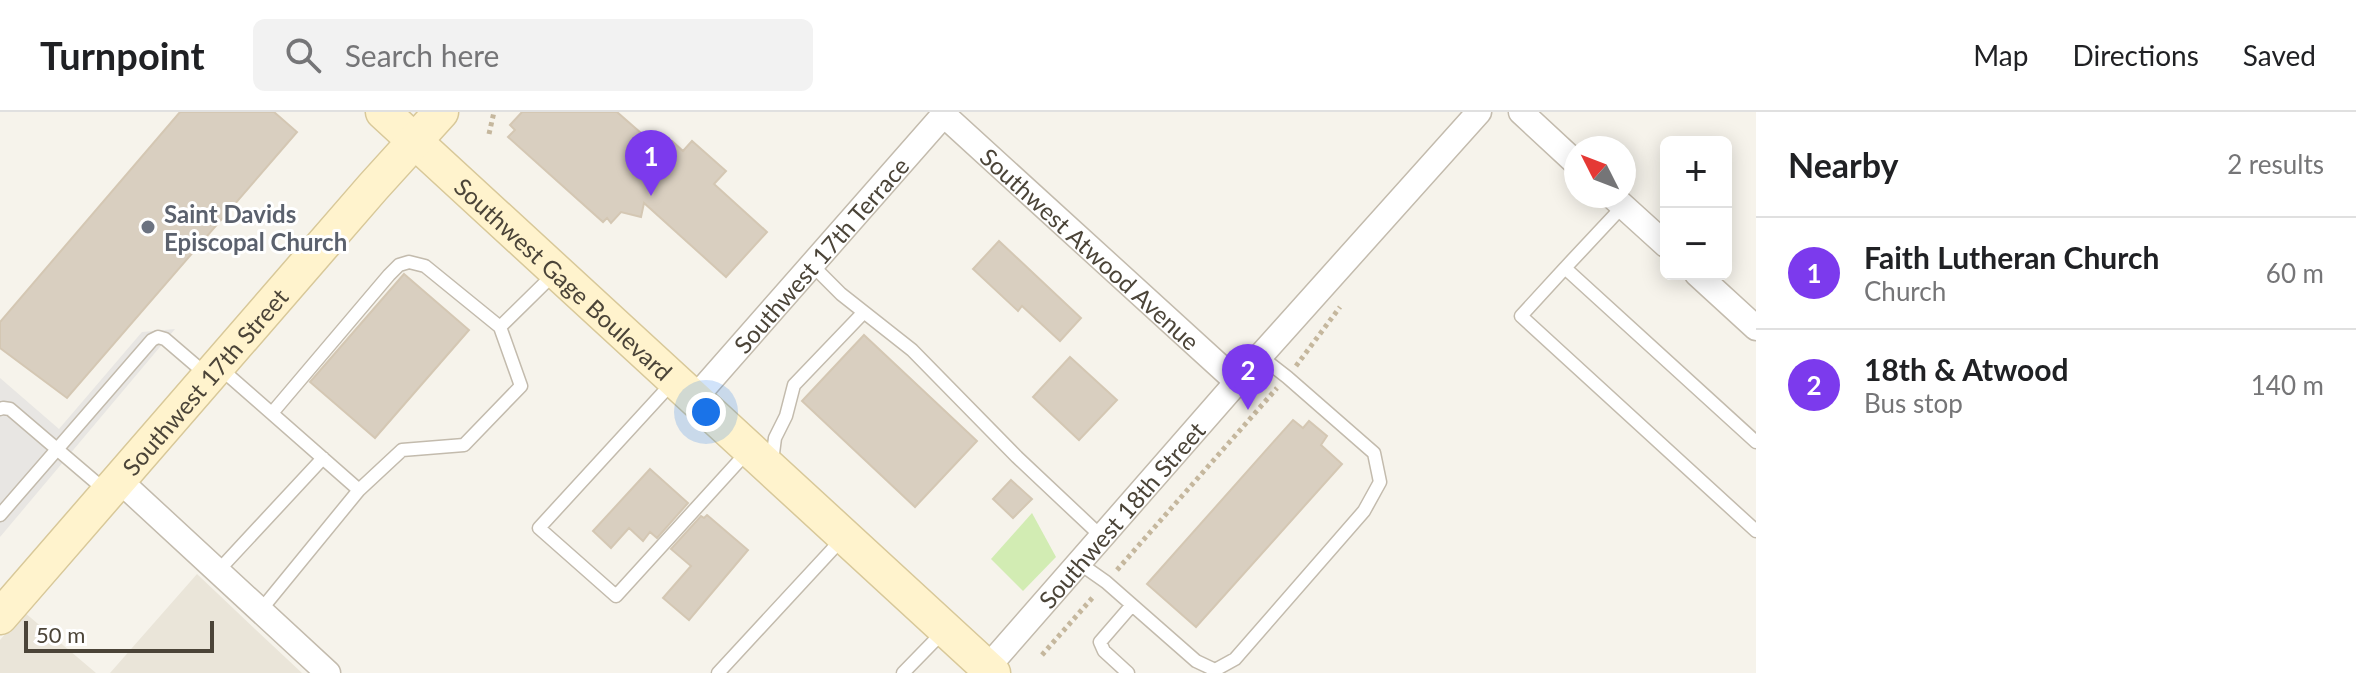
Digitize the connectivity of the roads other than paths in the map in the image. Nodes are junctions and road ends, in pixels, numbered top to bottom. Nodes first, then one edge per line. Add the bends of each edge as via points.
1 (383, 112) edge
2 (441, 112) edge
3 (1479, 112) edge
4 (1521, 112) edge
5 (945, 113) edge
6 (416, 140) junction
7 (1564, 152) edge
8 (1612, 208) edge
9 (1626, 208) edge
10 (1660, 240) edge
11 (812, 265) junction
12 (1565, 268) junction
13 (556, 271) junction
14 (1704, 280) edge
15 (864, 312) junction
16 (500, 327) junction
17 (1756, 328) edge
18 (1260, 356) junction
19 (213, 371) junction
20 (1237, 382) junction
21 (684, 390) junction
22 (0, 409) edge
23 (272, 413) junction
24 (1756, 442) edge
25 (57, 449) junction
26 (323, 458) junction
27 (760, 460) junction
28 (113, 486) junction
29 (359, 490) junction
30 (0, 515) edge
31 (1756, 531) edge
32 (844, 537) junction
33 (1102, 537) junction
34 (1079, 563) junction
35 (218, 571) junction
36 (1132, 605) junction
37 (260, 611) junction
38 (0, 617) edge
39 (945, 630) junction
40 (990, 671) edge
41 (1214, 671) edge
42 (328, 673) edge
43 (718, 673) edge
44 (903, 673) edge
45 (1128, 673) edge

1 - 6 main road, Southwest Gage Boulevard
2 - 6 main road, Southwest 17th Street
3 - 18 street, Southwest 18th Street
4 - 7 street
5 - 11 street, Southwest 17th Terrace
5 - 20 street, Southwest Atwood Avenue
6 - 13 main road, Southwest Gage Boulevard
6 - 19 main road, Southwest 17th Street
8 - 12 lane
9 - 10 street
11 - 15 lane
11 - 21 street, Southwest 17th Terrace
12 - 24 lane
12 - 31 lane via 1521,316
13 - 16 lane
13 - 21 main road, Southwest Gage Boulevard
14 - 17 street
15 - 27 lane via 794,385 786,416
15 - 33 lane via 912,350
16 - 23 lane via 425,266 399,265
16 - 29 lane via 521,386 464,445 402,450
18 - 20 street, Southwest 18th Street
18 - 41 lane via 1374,453 1380,482 1364,511 1235,659
19 - 23 lane
19 - 25 lane via 165,339 152,340
19 - 28 main road, Southwest 17th Street
20 - 33 street, Southwest 18th Street
21 - 27 main road, Southwest Gage Boulevard
21 - 27 lane via 539,528 616,596
22 - 25 lane via 10,409
23 - 26 lane
25 - 28 lane
25 - 30 lane
26 - 29 lane
26 - 35 lane
27 - 32 main road, Southwest Gage Boulevard
28 - 35 street
28 - 38 main road, Southwest 17th Street
29 - 37 lane
32 - 39 main road, Southwest Gage Boulevard
32 - 43 lane
33 - 34 street, Southwest 18th Street
34 - 36 lane
34 - 40 street, Southwest 18th Street
35 - 37 street
36 - 41 lane
36 - 45 lane via 1100,642
37 - 42 street
39 - 40 main road, Southwest Gage Boulevard
39 - 44 lane

